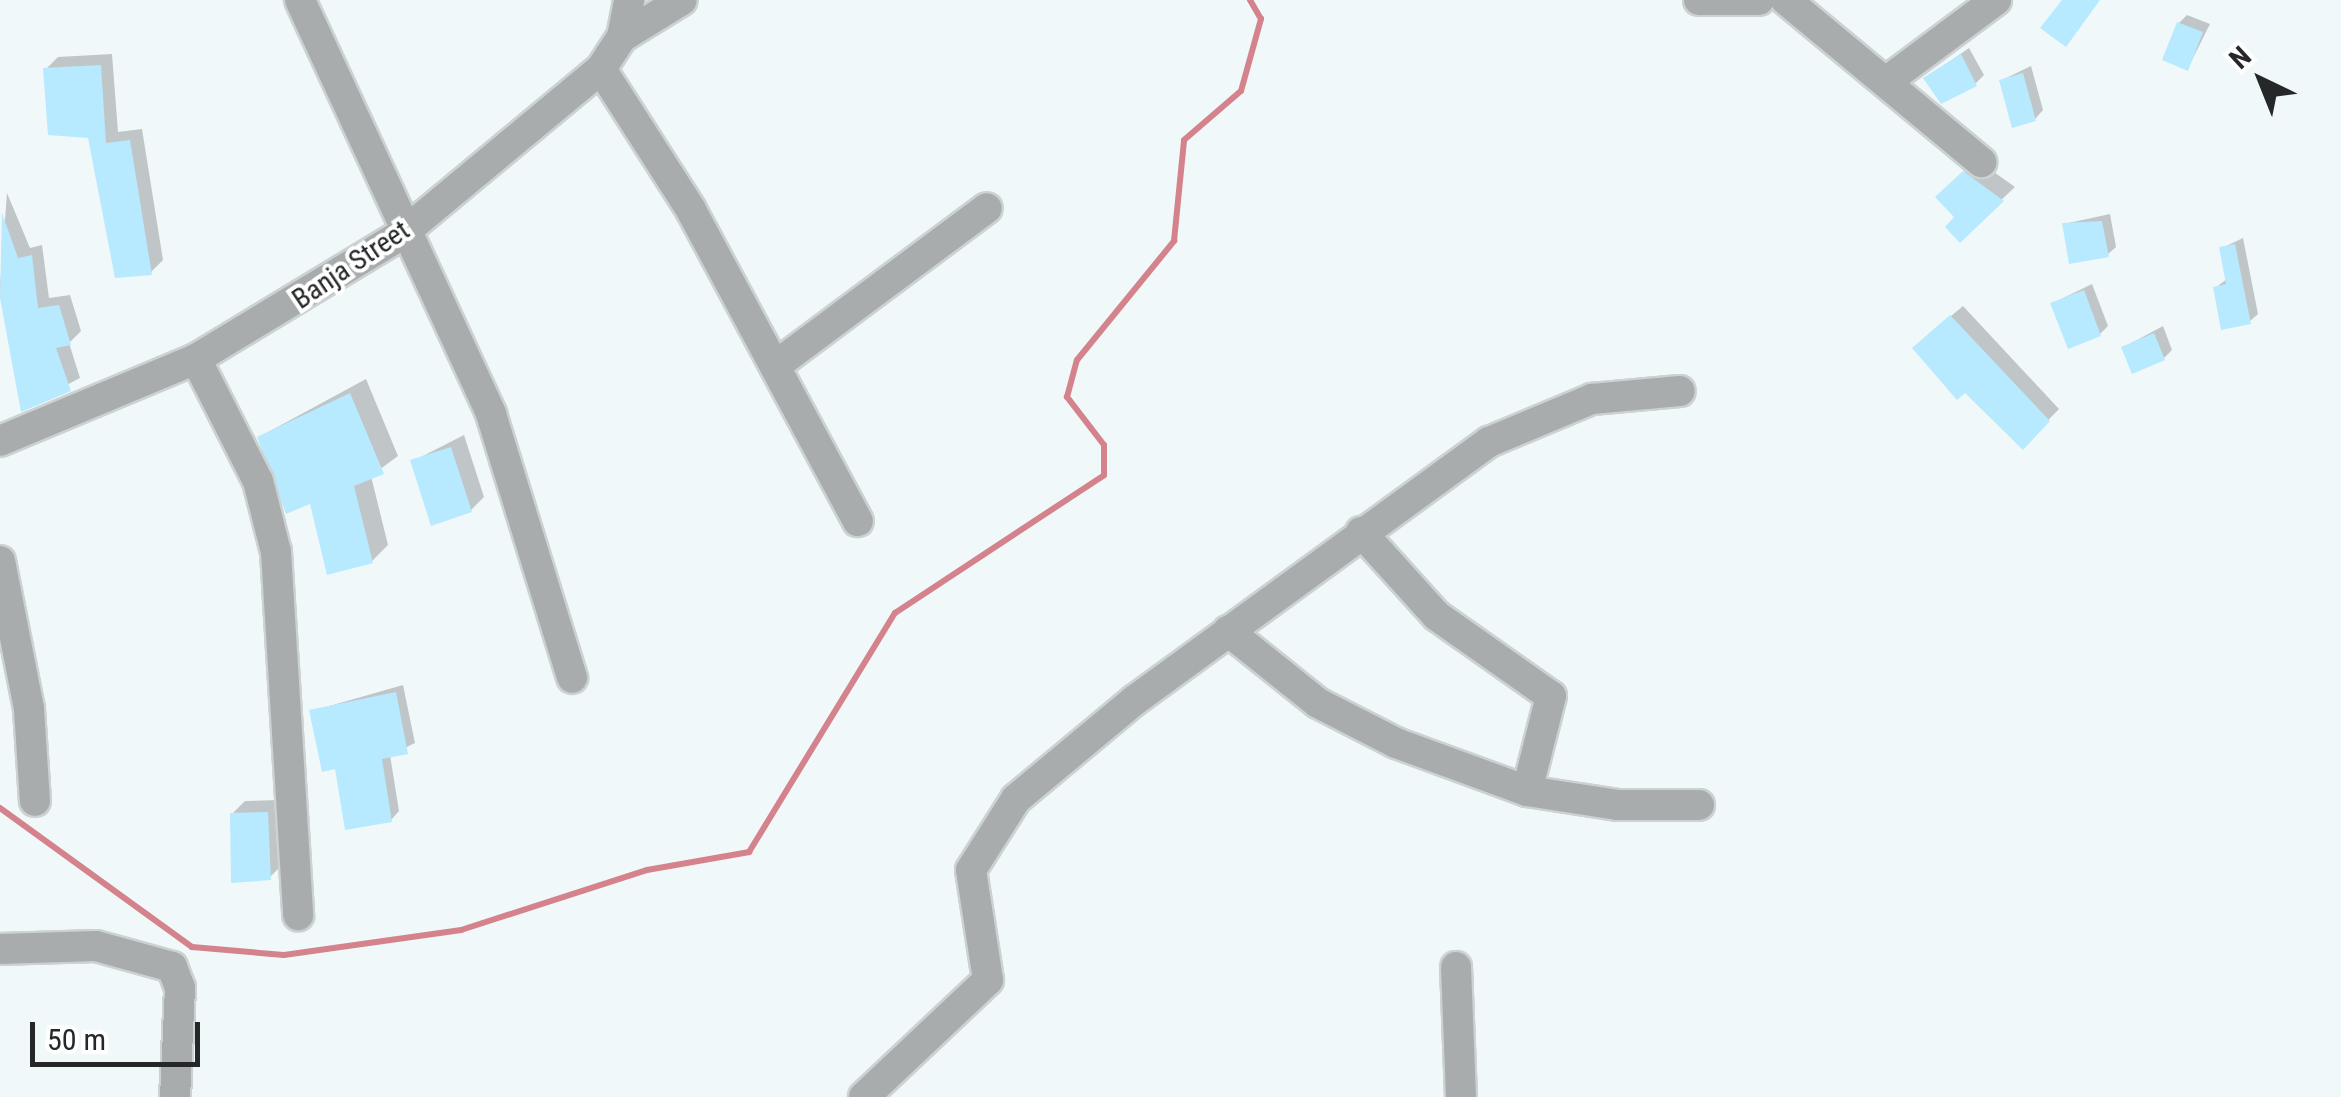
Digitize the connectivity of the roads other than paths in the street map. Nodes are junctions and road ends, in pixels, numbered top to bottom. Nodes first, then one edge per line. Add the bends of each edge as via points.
1 (300, 0) edge
2 (629, 0) edge
3 (682, 0) edge
4 (1699, 0) edge
5 (1759, 0) edge
6 (1786, 0) edge
7 (1996, 0) edge
8 (622, 37) junction
9 (601, 69) junction
10 (1887, 80) junction
11 (1981, 162) dead end
12 (987, 208) dead end
13 (402, 234) junction
14 (196, 359) junction
15 (775, 366) junction
16 (1680, 391) dead end
17 (0, 441) edge
18 (858, 521) dead end
19 (1361, 532) junction
20 (0, 561) edge
21 (1228, 631) junction
22 (572, 678) dead end
23 (1527, 791) junction
24 (35, 801) dead end
25 (1698, 805) dead end
26 (298, 915) dead end
27 (0, 949) edge
28 (1456, 967) dead end
29 (175, 1097) edge
30 (864, 1097) edge
31 (1462, 1097) edge

1 - 13 street
2 - 8 street, Banja Street
3 - 8 street
4 - 5 street
6 - 10 street
7 - 10 street
8 - 9 street, Banja Street
9 - 13 street, Banja Street
9 - 15 street
10 - 11 street
12 - 15 street
13 - 14 street, Banja Street
13 - 22 street via 491,414
14 - 17 street, Banja Street
14 - 26 street via 258,481 276,552
15 - 18 street
16 - 19 street via 1535,416
19 - 21 street
19 - 23 street via 1436,616 1550,696
20 - 24 street via 29,709
21 - 23 street via 1348,722
21 - 30 street via 1016,800 971,870 988,980
23 - 25 street via 1617,805
27 - 29 street via 96,946 172,968 180,988
28 - 31 street

